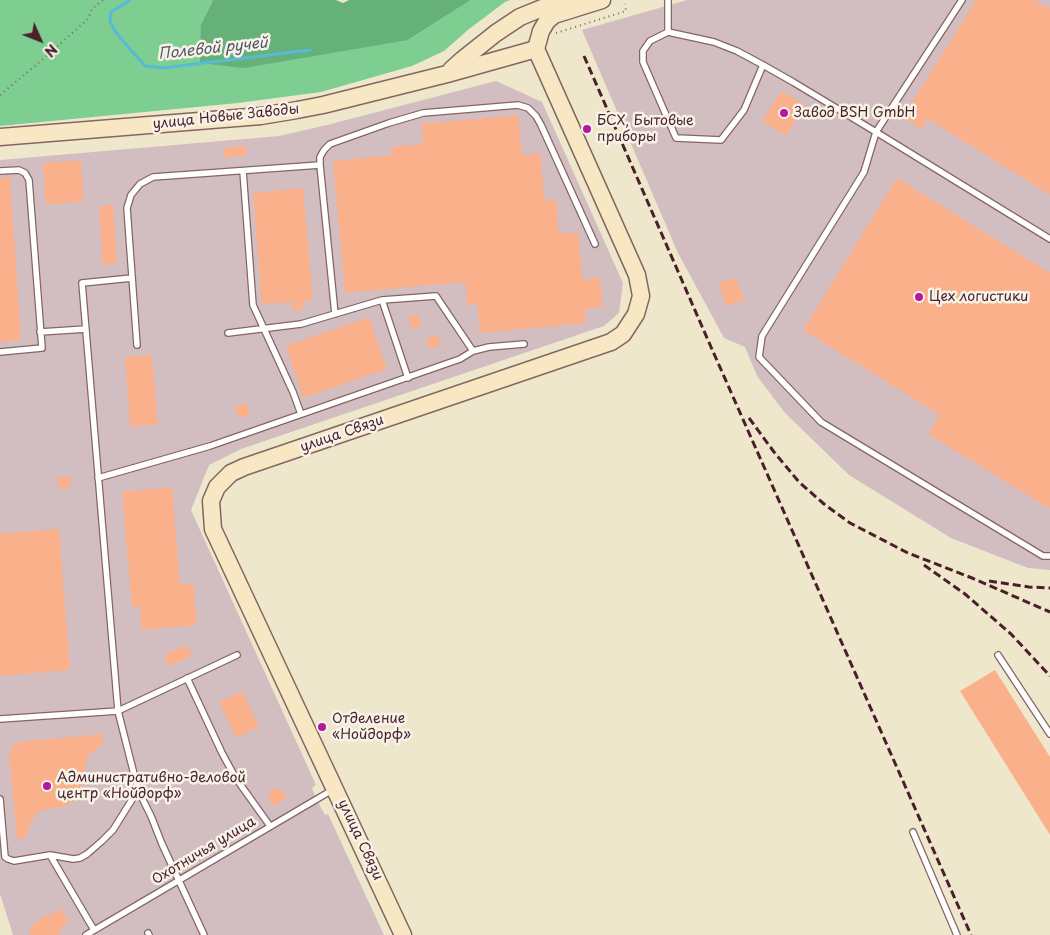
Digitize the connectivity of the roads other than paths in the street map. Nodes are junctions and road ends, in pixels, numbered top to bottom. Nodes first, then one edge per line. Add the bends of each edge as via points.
1 (567, 0) edge
2 (602, 0) edge
3 (668, 0) edge
4 (962, 0) edge
5 (668, 32) junction
6 (536, 49) junction
7 (763, 65) junction
8 (447, 74) junction
9 (876, 132) junction
10 (0, 137) edge
11 (320, 165) junction
12 (0, 171) edge
13 (243, 171) junction
14 (1050, 239) edge
15 (595, 244) dead end
16 (132, 278) junction
17 (382, 300) junction
18 (335, 314) junction
19 (86, 329) junction
20 (264, 329) junction
21 (40, 332) junction
22 (228, 333) dead end
23 (524, 344) dead end
24 (137, 345) dead end
25 (474, 351) junction
26 (0, 352) edge
27 (408, 378) junction
28 (301, 414) junction
29 (98, 478) junction
30 (1050, 556) edge
31 (998, 654) dead end
32 (237, 655) dead end
33 (186, 678) junction
34 (118, 711) junction
35 (0, 719) edge
36 (1050, 734) edge
37 (335, 788) junction
38 (138, 790) junction
39 (0, 799) edge
40 (270, 826) junction
41 (913, 832) dead end
42 (50, 855) junction
43 (178, 881) junction
44 (94, 930) junction
45 (86, 935) edge
46 (204, 935) edge
47 (403, 935) edge
48 (957, 935) edge

1 - 8 street, улица Новые Заводы via 520,17
2 - 6 street via 554,15 547,21 548,32
3 - 5 lane
4 - 9 lane
5 - 7 lane via 714,42
5 - 7 lane via 650,41 643,51 643,62 676,138 721,140 744,110
6 - 8 street, улица Новые Заводы
6 - 37 street, улица Связи via 637,275 641,296 636,314 624,334 611,342 244,467 231,473 217,487 211,501 213,529
7 - 9 lane
8 - 10 street, улица Новые Заводы via 323,105 261,116
9 - 14 lane
9 - 30 lane via 864,172 762,336 759,357 821,422 1043,556
11 - 13 lane
11 - 15 lane via 320,157 330,144 389,123 423,113 518,105 528,108 536,116
11 - 18 lane
12 - 21 lane via 18,170 29,180
13 - 16 lane via 153,178 140,184 131,195 127,208
13 - 20 lane via 253,305
16 - 19 lane via 82,283
16 - 24 lane
17 - 18 lane
17 - 25 lane via 436,296
17 - 27 lane
18 - 20 lane via 301,324
19 - 21 lane
19 - 29 lane
20 - 22 lane
20 - 28 lane
21 - 26 lane via 42,348
23 - 25 lane via 489,346
25 - 27 lane
27 - 28 lane
28 - 29 lane via 210,446
29 - 34 lane
31 - 36 lane
32 - 33 lane
33 - 34 lane
33 - 40 lane via 235,777
34 - 35 lane
34 - 38 lane
37 - 40 lane, Охотничья улица
37 - 47 street, улица Связи
38 - 42 lane via 113,830 87,854 73,859
38 - 43 lane
39 - 42 lane via 6,857 14,861
40 - 43 lane, Охотничья улица
41 - 48 lane
42 - 44 lane
43 - 44 lane, Охотничья улица
43 - 46 lane
44 - 45 lane, Охотничья улица

